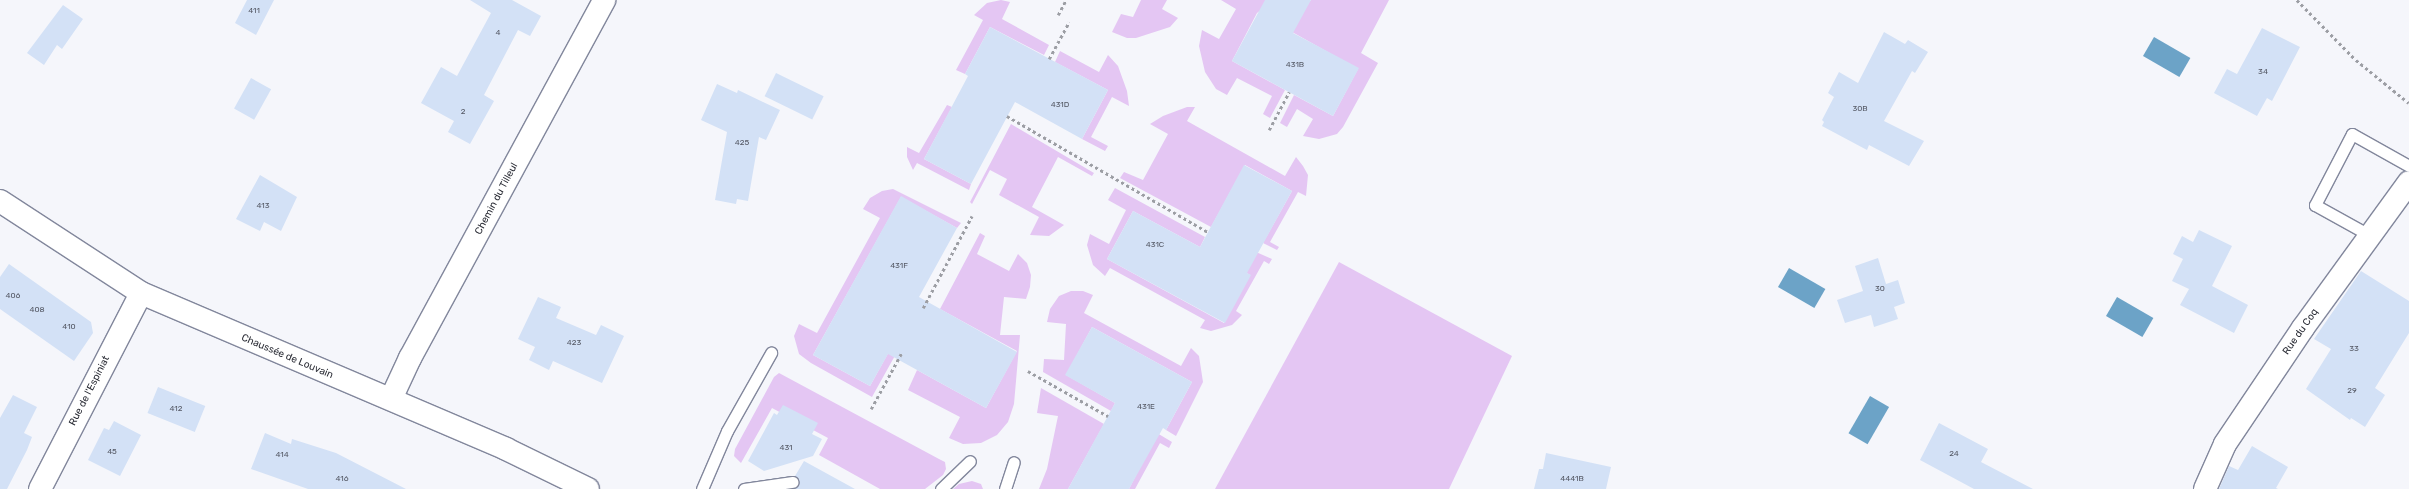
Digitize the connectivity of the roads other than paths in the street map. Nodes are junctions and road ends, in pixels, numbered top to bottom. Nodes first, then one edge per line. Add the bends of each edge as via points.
1 (604, 0) edge
2 (2409, 166) edge
3 (2409, 182) edge
4 (0, 200) edge
5 (2371, 236) junction
6 (141, 293) junction
7 (771, 353) dead end
8 (391, 399) junction
9 (970, 461) dead end
10 (1014, 462) dead end
11 (792, 482) dead end
12 (40, 489) edge
13 (588, 489) edge
14 (702, 489) edge
15 (744, 489) edge
16 (941, 489) edge
17 (1005, 489) edge
18 (2205, 489) edge

1 - 8 street, Chemin du Tilleul via 410,358
2 - 5 lane via 2352,134 2315,205
3 - 5 street, Rue du Coq
4 - 6 street, Chaussée de Louvain
5 - 18 street, Rue du Coq via 2303,328 2225,444
6 - 8 street, Chaussée de Louvain via 270,350
6 - 12 street, Rue de l'Espiniat
7 - 14 lane via 727,431
8 - 13 street, Chaussée de Louvain via 506,449
9 - 16 lane
10 - 17 lane
11 - 15 lane

